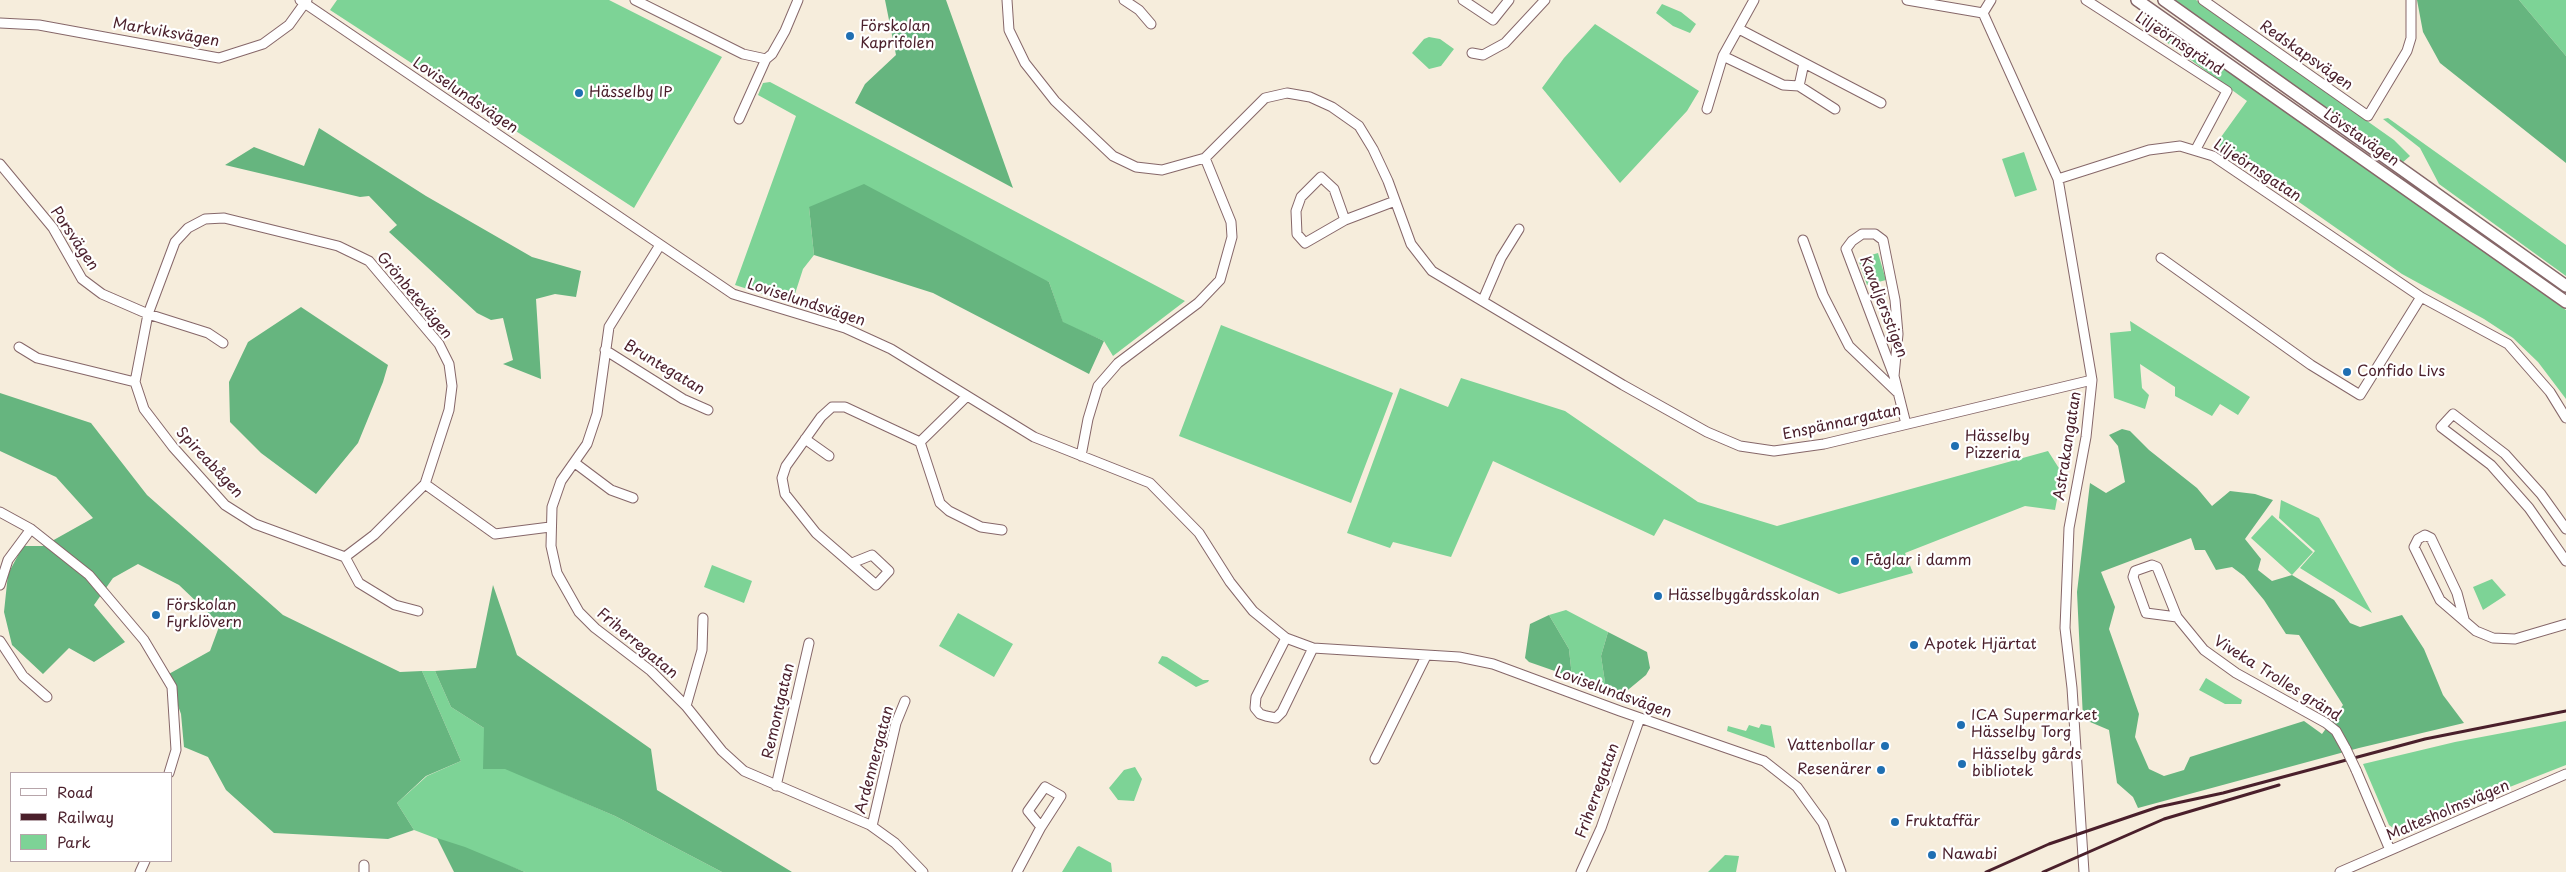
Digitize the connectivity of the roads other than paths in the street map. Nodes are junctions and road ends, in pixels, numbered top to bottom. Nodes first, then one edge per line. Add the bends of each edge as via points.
1 (635, 0) edge
2 (798, 0) edge
3 (1007, 0) edge
4 (1124, 0) edge
5 (1463, 0) edge
6 (1509, 0) edge
7 (1545, 0) edge
8 (1754, 0) edge
9 (1907, 0) edge
10 (1991, 0) edge
11 (2086, 0) edge
12 (2138, 0) edge
13 (2164, 0) edge
14 (2203, 0) edge
15 (2410, 0) edge
16 (304, 1) edge
17 (1983, 13) junction
18 (0, 23) edge
19 (1151, 24) dead end
20 (1739, 29) junction
21 (1472, 53) dead end
22 (1723, 56) junction
23 (766, 59) junction
24 (1804, 63) junction
25 (1799, 86) junction
26 (1881, 103) dead end
27 (1707, 109) dead end
28 (1835, 109) dead end
29 (739, 119) dead end
30 (2196, 149) junction
31 (1205, 158) junction
32 (0, 164) edge
33 (2058, 179) junction
34 (1396, 201) junction
35 (1345, 220) junction
36 (1519, 229) dead end
37 (1802, 240) dead end
38 (660, 245) junction
39 (2161, 258) dead end
40 (2566, 286) edge
41 (2421, 297) junction
42 (1482, 300) junction
43 (2566, 302) edge
44 (148, 314) junction
45 (223, 343) dead end
46 (19, 347) dead end
47 (605, 350) junction
48 (1894, 376) junction
49 (2092, 380) junction
50 (135, 382) junction
51 (1897, 392) junction
52 (966, 397) junction
53 (708, 410) dead end
54 (2566, 418) edge
55 (1906, 424) junction
56 (805, 439) junction
57 (920, 442) junction
58 (829, 456) dead end
59 (1081, 456) junction
60 (575, 463) junction
61 (425, 484) junction
62 (633, 498) dead end
63 (0, 512) edge
64 (550, 527) junction
65 (31, 529) junction
66 (2566, 529) edge
67 (1002, 530) dead end
68 (345, 557) junction
69 (2566, 562) edge
70 (852, 563) dead end
71 (0, 586) edge
72 (418, 611) dead end
73 (2177, 617) junction
74 (703, 618) dead end
75 (2464, 619) junction
76 (2566, 624) edge
77 (1286, 638) junction
78 (0, 641) edge
79 (809, 643) dead end
80 (1313, 648) junction
81 (1426, 656) junction
82 (47, 697) dead end
83 (906, 701) dead end
84 (686, 706) junction
85 (1640, 718) junction
86 (1375, 759) dead end
87 (168, 772) edge
88 (2566, 774) edge
89 (776, 786) junction
90 (872, 826) junction
91 (1041, 827) dead end
92 (2390, 850) junction
93 (923, 872) edge
94 (1017, 872) edge
95 (1581, 872) edge
96 (1841, 872) edge
97 (2084, 872) edge
98 (2340, 872) edge

1 - 23 street via 743,54
2 - 23 street via 785,31
3 - 31 street via 1009,30 1024,63 1055,100 1113,156 1136,167 1162,170
4 - 19 street
5 - 6 street via 1493,20
7 - 21 street via 1504,43 1483,55
8 - 20 street
9 - 17 street
10 - 17 street
11 - 30 street, Liljeörnsgränd via 2227,91
12 - 43 street, Lövstavägen
13 - 40 street, Lövstavägen
14 - 15 street, Redskapsvägen via 2368,116 2407,51 2411,38
16 - 18 street, Markviksvägen via 290,25 263,44 219,58 39,25
16 - 38 street, Loviselundsvägen
17 - 33 street, Astrakangatan
20 - 22 street
20 - 24 street
22 - 25 street via 1783,85
22 - 27 street
23 - 29 street
24 - 25 street
24 - 26 street
25 - 28 street
30 - 33 street, Liljeörnsgatan via 2180,146 2149,150
30 - 41 street, Liljeörnsgatan via 2213,156
31 - 34 street, Enspännargatan via 1265,98 1286,93 1310,97 1332,107 1359,126
31 - 59 street via 1231,222 1232,237 1220,280 1198,303 1118,363 1098,386
32 - 44 street, Porsvägen via 53,228 82,279 102,294
33 - 49 street, Astrakangatan
34 - 35 street
34 - 42 street, Enspännargatan via 1411,244 1432,270
35 - 35 street via 1334,189 1321,177 1301,197 1296,211 1297,234 1305,243
36 - 42 street via 1501,258
37 - 51 street, Kavaljersstigen via 1823,295 1849,346
38 - 47 street, Friherregatan via 609,326
38 - 52 street, Loviselundsvägen via 733,294 844,328 891,349
39 - 41 street via 2311,366 2360,394
41 - 54 street, Liljeörnsgatan via 2508,344 2550,392
42 - 55 street, Enspännargatan via 1623,385 1707,432 1740,446 1774,451 1824,444
44 - 45 street, Porsvägen via 208,333
44 - 50 street, Spireabågen
44 - 61 street, Grönbetevägen via 175,242 188,228 205,219 224,218 338,246 369,261 439,344 449,364 452,386 449,410
46 - 50 street via 38,358
47 - 53 street, Bruntegatan via 683,399
47 - 60 street, Friherregatan via 597,414 587,444
48 - 48 street, Kavaljersstigen via 1898,334 1895,300 1882,240 1875,234 1862,234 1846,249
48 - 51 street, Kavaljersstigen
49 - 55 street, Enspännargatan
49 - 97 street, Astrakangatan via 2086,437 2069,528 2064,628 2072,688
50 - 68 street, Spireabågen via 144,409 173,447 225,504 255,524
51 - 55 street, Kavaljersstigen
52 - 57 street
52 - 59 street, Loviselundsvägen via 1034,437
56 - 57 street via 832,407 845,407
56 - 58 street
56 - 70 street via 786,466 782,478 785,494 816,533
57 - 67 street via 940,503 981,527
59 - 77 street, Loviselundsvägen via 1150,484 1199,533 1252,611
60 - 62 street via 612,490
60 - 64 street, Friherregatan via 561,481 552,507
61 - 64 street via 495,534
61 - 68 street via 374,536
63 - 65 street
64 - 84 street, Friherregatan via 557,573 579,612 651,671
65 - 71 street via 8,560
65 - 87 street via 89,576 144,640 172,687 176,750
66 - 69 street via 2541,494 2505,454 2453,414 2441,427 2490,465 2529,508
68 - 72 street via 359,583 395,605
73 - 73 street, Viveka Trolles gränd via 2157,568 2152,565 2135,571 2133,577 2146,613
73 - 92 street, Viveka Trolles gränd, bridge via 2204,650 2236,673 2336,731
74 - 84 street, Friherregatan via 702,650
75 - 75 street via 2457,593 2431,538 2426,535 2418,539 2414,547 2440,600
75 - 76 street via 2476,631 2493,638 2515,639
77 - 80 street, Loviselundsvägen
77 - 80 street via 1256,697 1255,708 1260,714 1276,718 1282,712
78 - 82 street via 23,676
79 - 89 street, Remontgatan
80 - 81 street, Loviselundsvägen
81 - 85 street, Loviselundsvägen via 1459,657 1493,664
81 - 86 street
83 - 90 street, Ardennergatan via 896,723
84 - 89 street, Friherregatan via 744,771
85 - 95 street, Friherregatan via 1601,828
85 - 96 street, Loviselundsvägen via 1764,761 1778,771 1797,787 1823,823
88 - 92 street, Maltesholmsvägen
89 - 90 street, Friherregatan
90 - 93 street, Friherregatan via 895,843
91 - 94 street
92 - 98 street, Maltesholmsvägen

